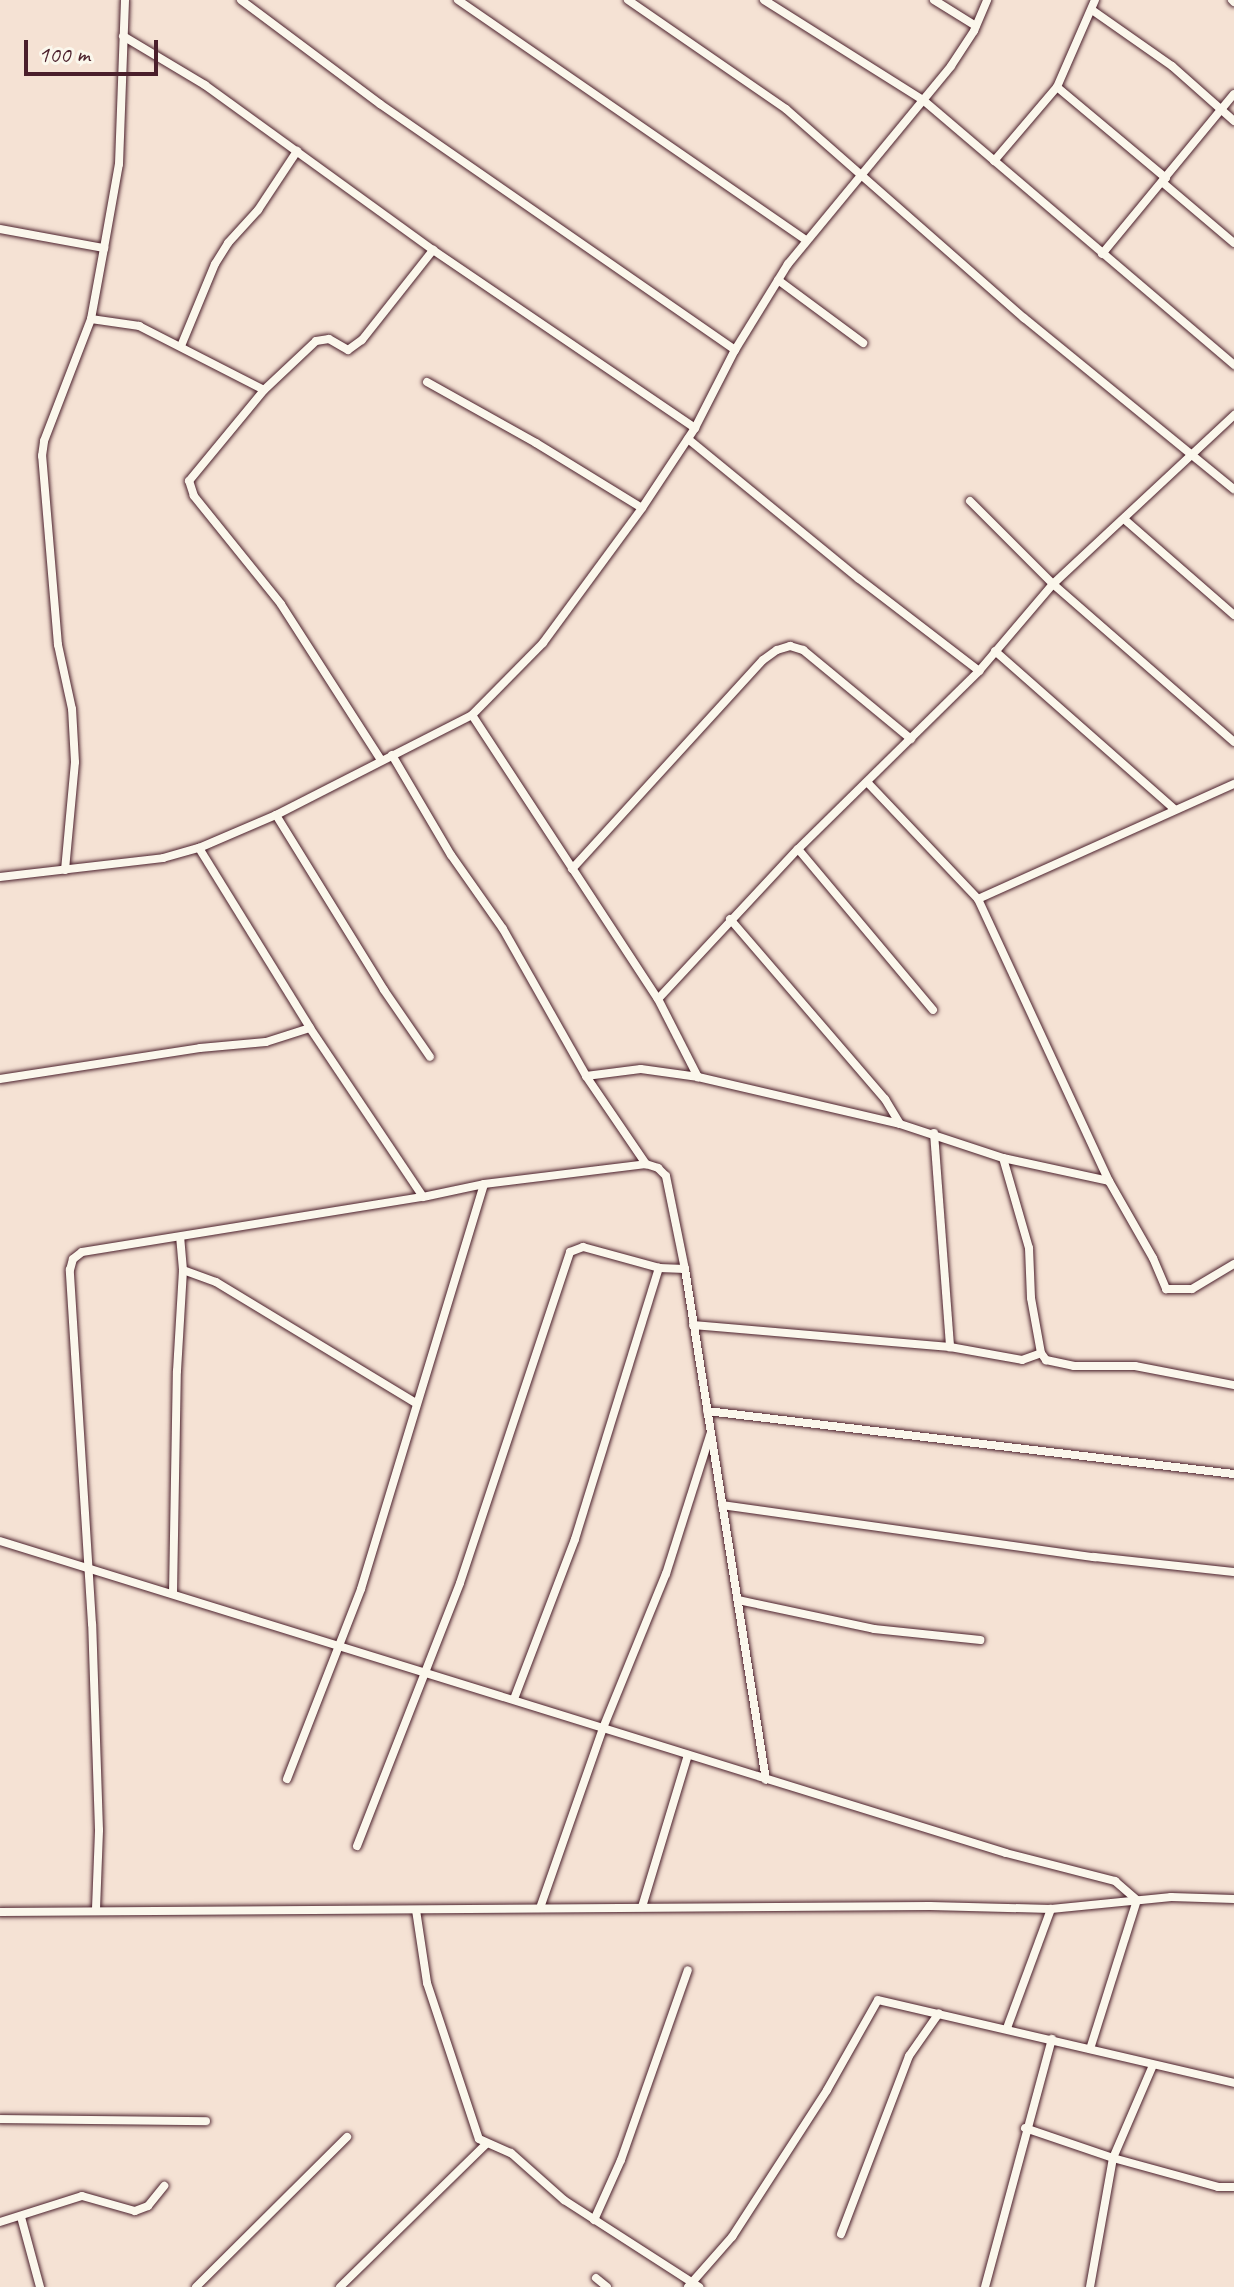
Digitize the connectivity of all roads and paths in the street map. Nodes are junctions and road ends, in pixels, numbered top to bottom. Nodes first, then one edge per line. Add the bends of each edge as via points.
1 (125, 0) edge
2 (241, 0) edge
3 (458, 0) edge
4 (628, 0) edge
5 (764, 0) edge
6 (934, 0) edge
7 (987, 0) edge
8 (1095, 0) edge
9 (1092, 10) junction
10 (976, 26) junction
11 (123, 36) junction
12 (1057, 87) junction
13 (1234, 94) edge
14 (923, 100) junction
15 (1222, 110) junction
16 (1234, 121) edge
17 (297, 151) junction
18 (994, 161) junction
19 (862, 172) junction
20 (1164, 180) junction
21 (0, 229) edge
22 (806, 240) junction
23 (1234, 243) edge
24 (104, 248) junction
25 (433, 250) junction
26 (1102, 254) junction
27 (778, 280) junction
28 (91, 319) junction
29 (863, 343) dead end
30 (181, 346) junction
31 (735, 350) junction
32 (1234, 365) edge
33 (427, 382) dead end
34 (264, 390) junction
35 (1234, 415) edge
36 (695, 428) junction
37 (688, 439) junction
38 (1191, 452) junction
39 (1234, 489) edge
40 (970, 501) dead end
41 (642, 508) junction
42 (1124, 519) junction
43 (1053, 584) junction
44 (1234, 615) edge
45 (995, 651) junction
46 (979, 671) junction
47 (472, 715) junction
48 (911, 739) junction
49 (1234, 742) edge
50 (392, 755) junction
51 (381, 760) junction
52 (867, 782) junction
53 (1232, 786) edge
54 (1234, 797) edge
55 (1174, 809) junction
56 (276, 815) junction
57 (199, 848) junction
58 (798, 849) junction
59 (572, 869) junction
60 (65, 870) junction
61 (0, 877) edge
62 (978, 899) junction
63 (730, 919) junction
64 (658, 999) junction
65 (933, 1010) dead end
66 (310, 1028) junction
67 (430, 1057) dead end
68 (586, 1076) junction
69 (698, 1077) junction
70 (0, 1079) edge
71 (900, 1124) junction
72 (934, 1133) junction
73 (1003, 1158) junction
74 (646, 1164) junction
75 (1109, 1181) junction
76 (484, 1184) junction
77 (423, 1197) junction
78 (180, 1237) junction
79 (1234, 1264) edge
80 (659, 1268) junction
81 (685, 1269) junction
82 (183, 1270) junction
83 (693, 1325) junction
84 (950, 1347) junction
85 (1041, 1353) junction
86 (1234, 1385) edge
87 (416, 1403) junction
88 (707, 1411) junction
89 (711, 1433) junction
90 (1234, 1474) edge
91 (722, 1505) junction
92 (0, 1541) edge
93 (86, 1565) junction
94 (1234, 1572) edge
95 (173, 1593) junction
96 (738, 1600) junction
97 (980, 1640) dead end
98 (340, 1644) junction
99 (428, 1672) junction
100 (514, 1699) junction
101 (603, 1728) junction
102 (688, 1755) junction
103 (287, 1779) dead end
104 (766, 1780) junction
105 (357, 1846) dead end
106 (1234, 1899) edge
107 (1137, 1900) junction
108 (642, 1907) junction
109 (540, 1908) junction
110 (96, 1909) junction
111 (1051, 1909) junction
112 (416, 1910) junction
113 (0, 1912) edge
114 (688, 1970) dead end
115 (939, 2013) junction
116 (1007, 2028) junction
117 (1052, 2039) junction
118 (1090, 2049) junction
119 (1153, 2065) junction
120 (1234, 2083) edge
121 (0, 2119) edge
122 (206, 2121) dead end
123 (1025, 2128) junction
124 (347, 2137) dead end
125 (486, 2144) junction
126 (1113, 2158) junction
127 (164, 2186) dead end
128 (1234, 2187) edge
129 (21, 2217) junction
130 (594, 2220) junction
131 (0, 2222) edge
132 (841, 2234) dead end
133 (596, 2278) dead end
134 (693, 2286) edge
135 (40, 2287) edge
136 (196, 2287) edge
137 (340, 2287) edge
138 (607, 2287) edge
139 (985, 2287) edge
140 (1090, 2287) edge

1 - 11 street
2 - 31 street via 380,104
3 - 22 street
4 - 19 street via 771,97
5 - 14 street
6 - 10 street
7 - 10 street
8 - 9 street
9 - 12 street
9 - 15 street via 1140,40
10 - 14 street
11 - 17 street via 205,85
11 - 24 street via 119,164
12 - 18 street
12 - 20 street
13 - 15 street
14 - 18 street
14 - 19 street
15 - 16 street
15 - 20 street
17 - 25 street
17 - 30 street via 215,264
18 - 26 street
19 - 22 street
19 - 38 street via 1024,318
20 - 23 street
20 - 26 street
21 - 24 street
22 - 27 street
24 - 28 street
25 - 34 street via 354,347 348,350 329,339 316,341
25 - 36 street
26 - 32 street
27 - 29 street
27 - 31 street
28 - 30 street via 139,326
28 - 60 street via 42,456 58,645 72,709 75,762
30 - 34 street
31 - 36 street
33 - 41 street
34 - 51 street via 193,474 190,488 281,604
35 - 38 street
36 - 37 street
37 - 41 street
37 - 46 street
38 - 39 street
38 - 42 street
40 - 43 street
41 - 47 street via 543,643
42 - 43 street
42 - 44 street
43 - 45 street
43 - 49 street
45 - 46 street
45 - 55 street
46 - 48 street
47 - 50 street
47 - 59 street
48 - 52 street
48 - 59 street via 803,650 777,650
50 - 51 street
50 - 68 street via 451,855 503,929
51 - 56 street
52 - 58 street
52 - 62 street
53 - 54 street
53 - 55 street
55 - 62 street
56 - 57 street
56 - 67 street
57 - 60 street via 163,858
57 - 66 street
58 - 63 street
58 - 65 street
59 - 64 street
60 - 61 street
62 - 75 street
63 - 64 street
63 - 71 street via 885,1099
64 - 69 street
66 - 70 street via 266,1042
66 - 77 street
68 - 69 street via 641,1069
68 - 74 street
69 - 71 street
71 - 72 street
72 - 73 street
72 - 84 street
73 - 75 street
73 - 85 street via 1029,1248
74 - 76 street
74 - 81 street via 666,1176
75 - 79 street via 1166,1289 1192,1289
76 - 77 street
76 - 87 street
77 - 78 street
78 - 82 street
78 - 93 street via 82,1252 73,1259
80 - 81 street
80 - 99 street via 583,1247 570,1252
80 - 100 street via 575,1539
81 - 83 street
82 - 87 street via 216,1282
82 - 95 street
83 - 84 street
83 - 88 street
84 - 85 street via 1022,1360
85 - 86 street via 1054,1364 1135,1366
87 - 98 street
88 - 89 street
88 - 90 street
89 - 91 street
89 - 101 street via 666,1574
91 - 94 street
91 - 96 street
92 - 93 street
93 - 95 street
93 - 110 street via 99,1830
95 - 98 street
96 - 97 street via 874,1629
96 - 104 street
98 - 99 street
98 - 103 street
99 - 100 street
99 - 105 street
100 - 101 street
101 - 102 street
101 - 109 street
102 - 104 street
102 - 108 street
104 - 107 street via 1006,1853 1105,1877
106 - 107 street
107 - 111 street
107 - 118 street
108 - 109 street
108 - 111 street
109 - 112 street
110 - 112 street
110 - 113 street
111 - 116 street
112 - 125 street via 427,1983 475,2130
114 - 130 street via 621,2160
115 - 116 street
115 - 132 street via 909,2056
115 - 134 street via 885,1999 873,2005 827,2090 732,2237
116 - 117 street
117 - 118 street
117 - 123 street
118 - 119 street
119 - 120 street
119 - 126 street
121 - 122 street
123 - 126 street
123 - 139 street
124 - 136 street
125 - 130 street via 511,2153
125 - 137 street
126 - 128 street
126 - 140 street
127 - 129 street via 148,2206 135,2211 82,2196
129 - 131 street
129 - 135 street
130 - 134 street
133 - 138 street

